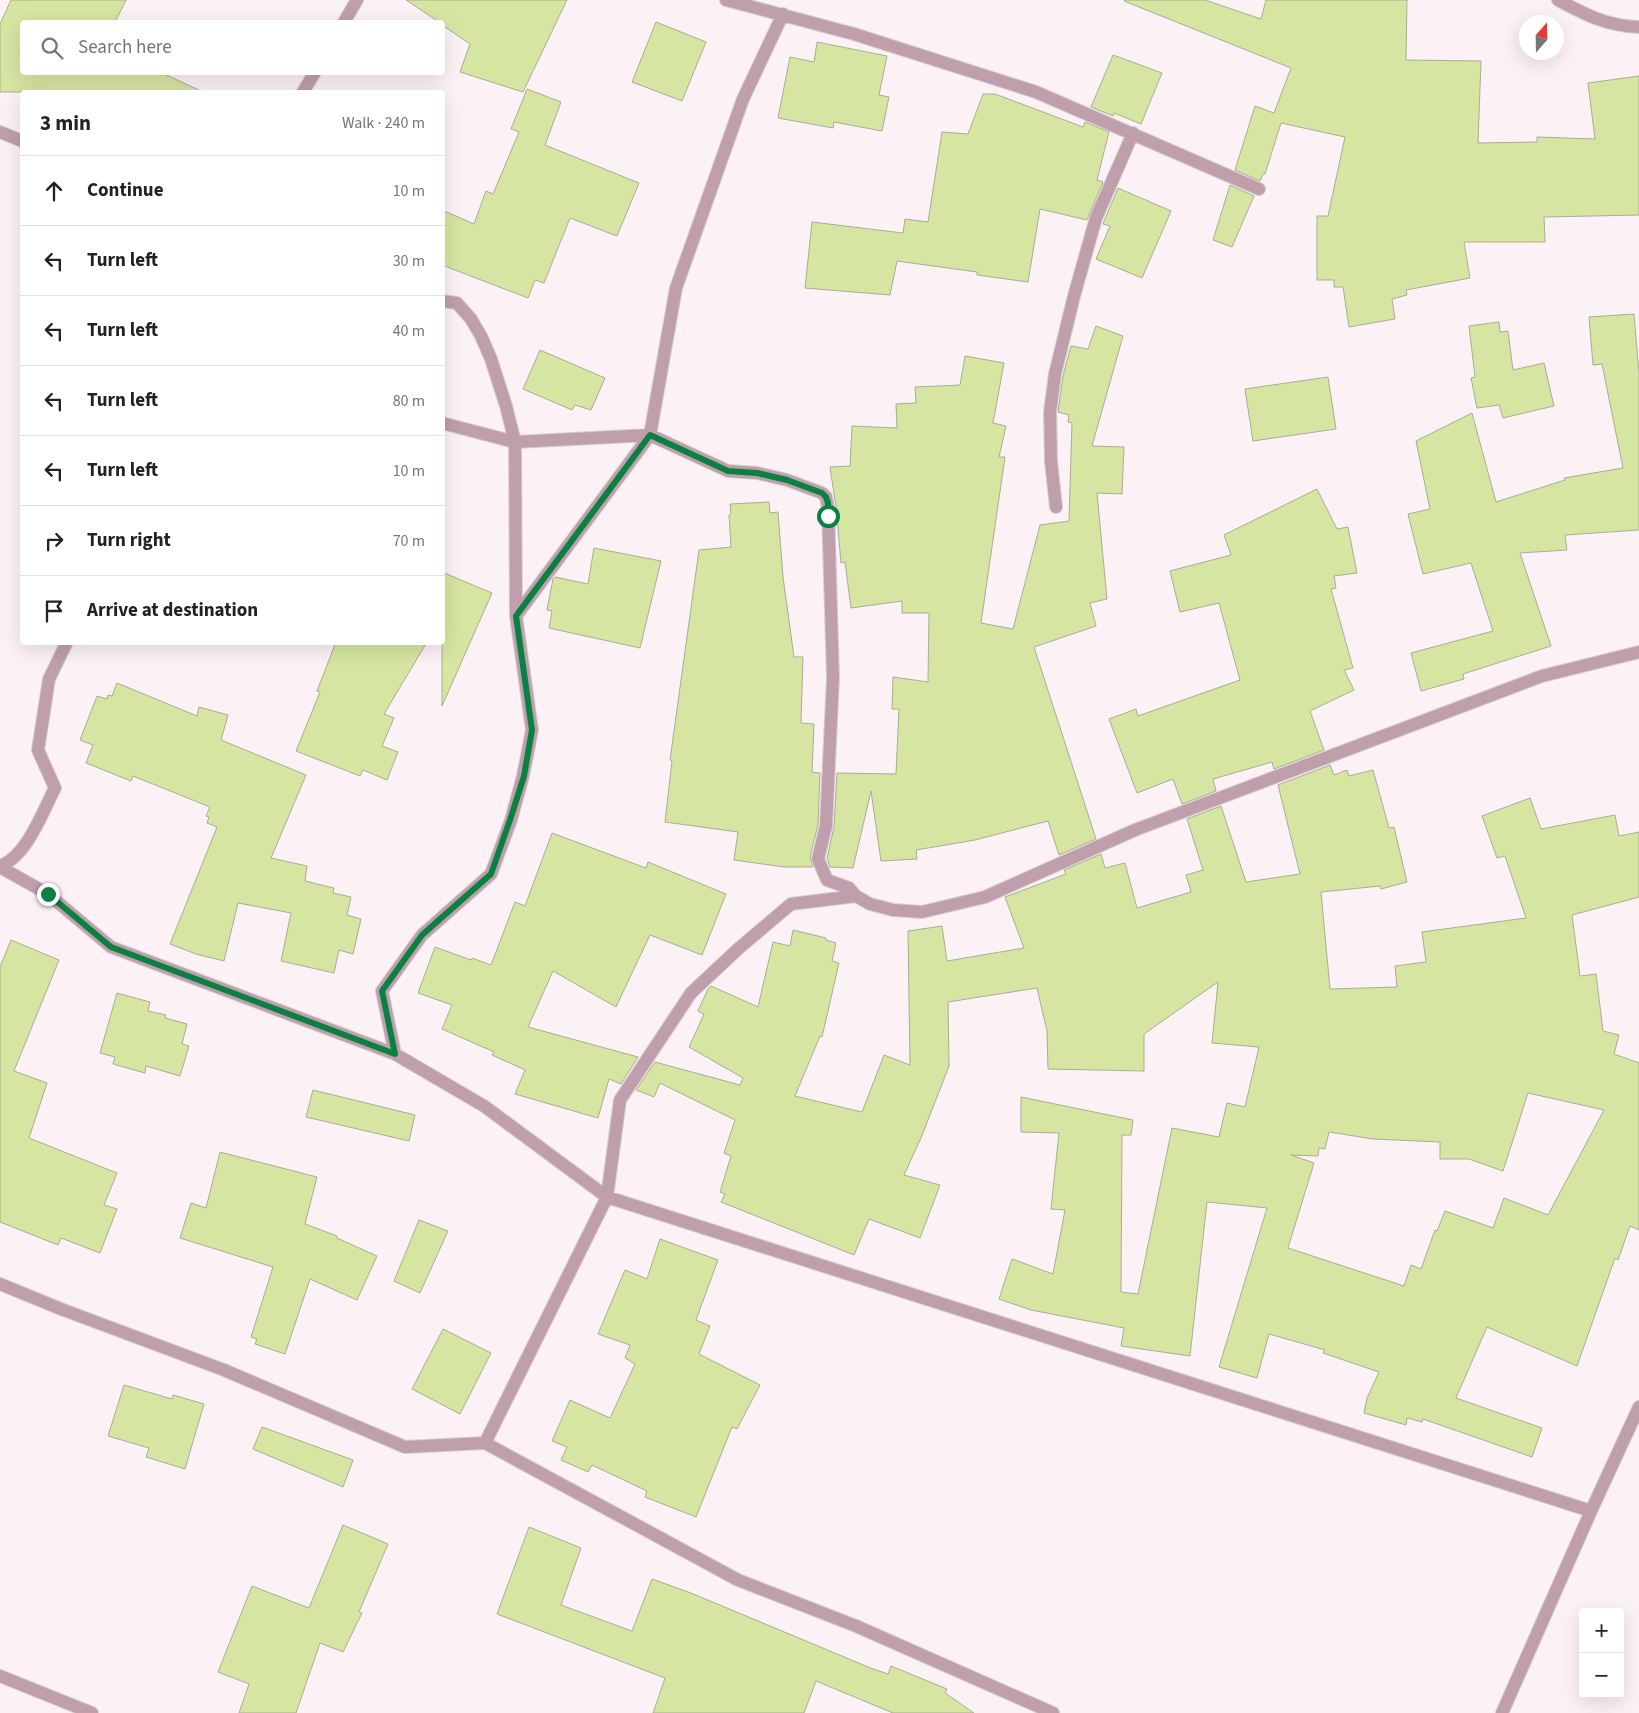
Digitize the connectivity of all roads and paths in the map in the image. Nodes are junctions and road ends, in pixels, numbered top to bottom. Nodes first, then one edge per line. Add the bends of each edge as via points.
1 (357, 0) edge
2 (726, 0) edge
3 (1558, 0) edge
4 (784, 14) junction
5 (345, 20) edge
6 (1639, 27) edge
7 (313, 75) edge
8 (304, 90) edge
9 (0, 132) edge
10 (1133, 133) junction
11 (20, 140) edge
12 (1259, 189) dead end
13 (445, 301) edge
14 (445, 424) edge
15 (650, 435) junction
16 (515, 442) junction
17 (1056, 506) dead end
18 (516, 616) junction
19 (66, 645) edge
20 (1639, 652) edge
21 (0, 867) edge
22 (856, 896) junction
23 (395, 1054) junction
24 (607, 1197) junction
25 (0, 1284) edge
26 (1639, 1407) edge
27 (485, 1443) junction
28 (1591, 1511) junction
29 (0, 1676) edge
30 (92, 1713) edge
31 (1053, 1713) edge
32 (1502, 1713) edge

1 - 5 street
2 - 4 street
3 - 6 street via 1598,21
4 - 10 street via 1036,92
4 - 15 street via 743,99 676,288
7 - 8 street
9 - 11 street
10 - 12 street
10 - 17 street via 1096,218 1055,374 1050,412
13 - 16 street via 457,303 481,336
14 - 16 street
15 - 16 street
15 - 18 street
15 - 22 street via 728,471 787,480 826,497 832,678 826,826 818,859 827,880 849,888
16 - 18 street
18 - 23 street via 532,730 524,776 491,874 422,935 382,991
19 - 21 street via 49,679 38,750 55,788 27,842 16,857
20 - 22 street via 1542,676 1135,830 985,897 922,912 893,910 870,904
21 - 23 street via 48,894 111,947
22 - 24 street via 792,904 691,993 620,1100
23 - 24 street via 484,1106
24 - 27 street
24 - 28 street
25 - 27 street via 224,1370 405,1447
26 - 28 street
27 - 31 street via 738,1580 856,1626
28 - 32 street
29 - 30 street

